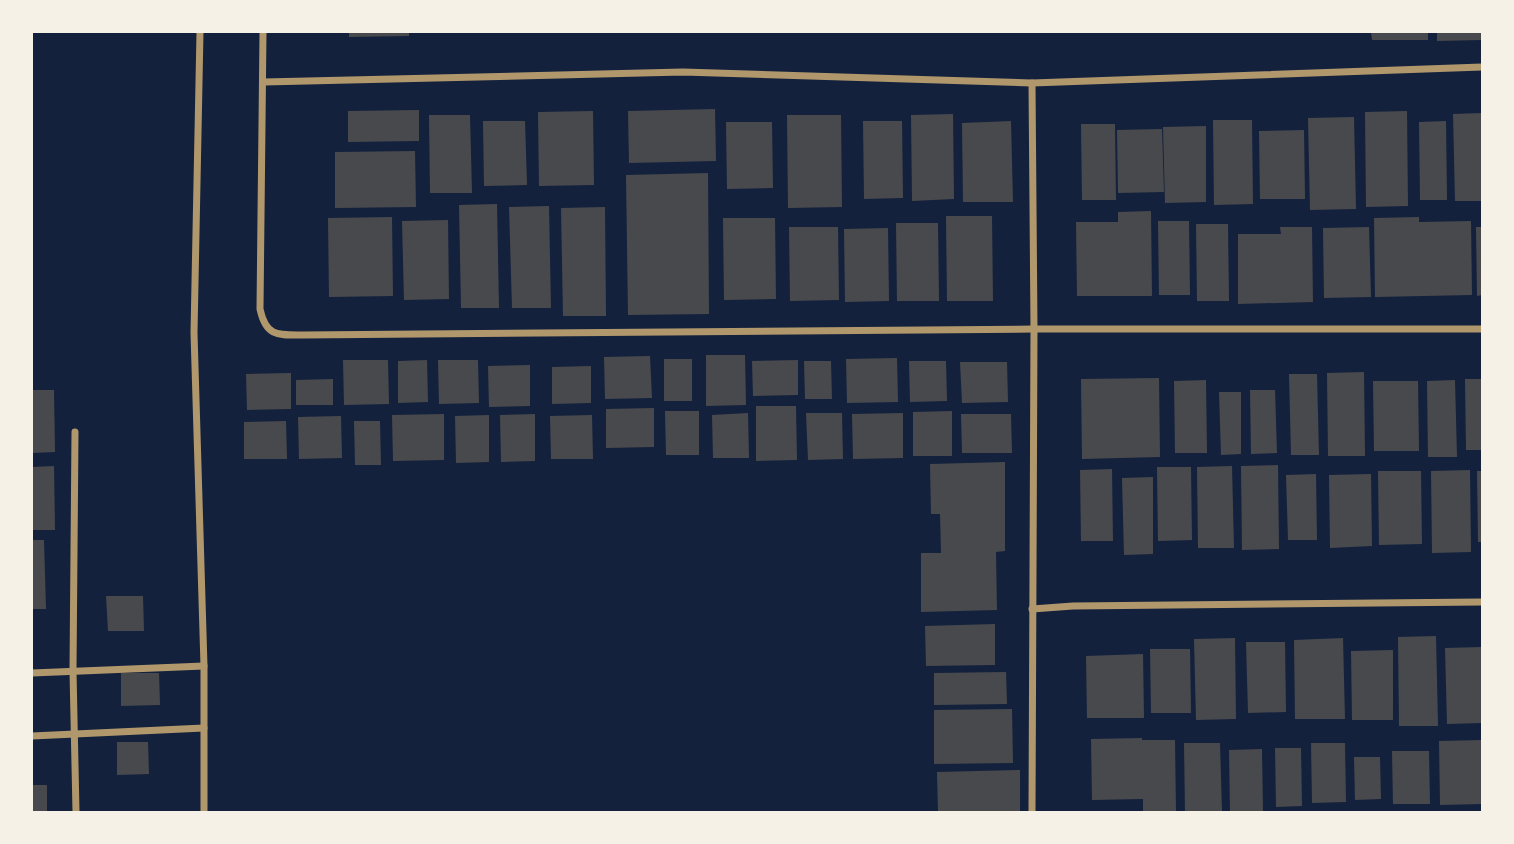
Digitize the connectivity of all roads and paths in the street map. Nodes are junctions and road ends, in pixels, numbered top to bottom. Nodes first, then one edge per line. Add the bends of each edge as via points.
1 (200, 32) edge
2 (263, 32) edge
3 (1482, 67) edge
4 (264, 82) junction
5 (1032, 83) junction
6 (1482, 328) edge
7 (1034, 329) junction
8 (75, 432) dead end
9 (1482, 603) edge
10 (1032, 609) junction
11 (204, 666) junction
12 (73, 671) junction
13 (32, 673) edge
14 (204, 728) junction
15 (75, 734) junction
16 (32, 736) edge
17 (76, 813) edge
18 (204, 813) edge
19 (1032, 813) edge

1 - 11 street via 194,333
2 - 4 street
3 - 5 street
4 - 5 street via 683,72
4 - 7 street via 260,309 267,329 274,333
5 - 7 street
6 - 7 street
7 - 10 street
8 - 12 street
9 - 10 street
10 - 19 street
11 - 12 street
11 - 14 street
12 - 13 street
12 - 15 street
14 - 15 street
14 - 18 street
15 - 16 street
15 - 17 street

